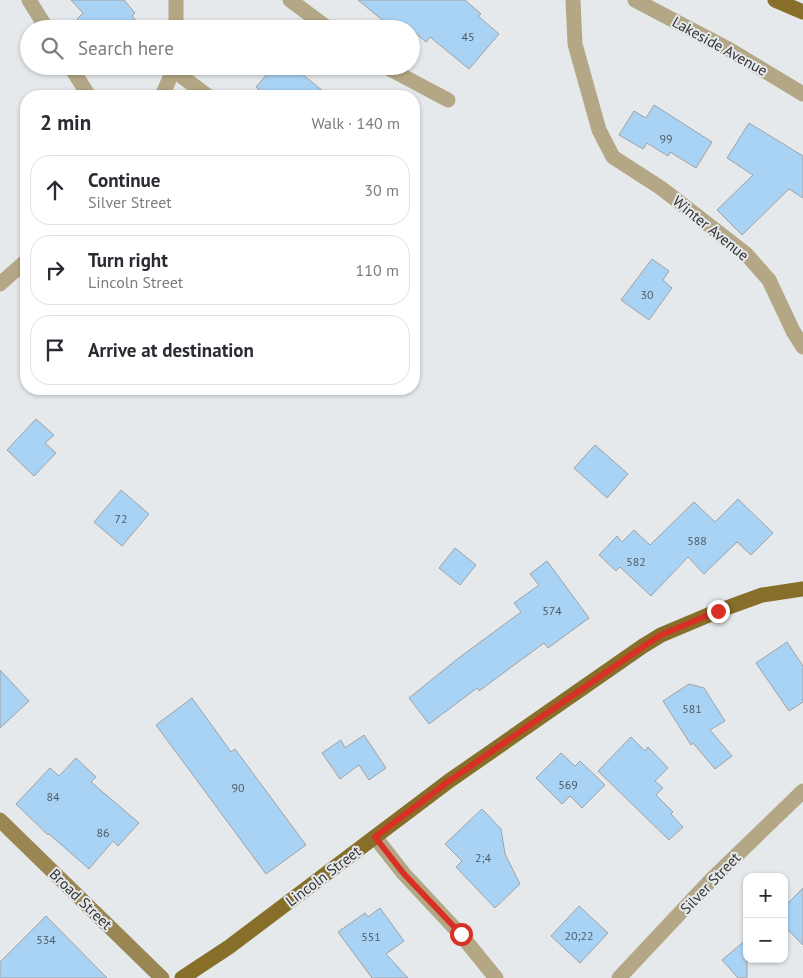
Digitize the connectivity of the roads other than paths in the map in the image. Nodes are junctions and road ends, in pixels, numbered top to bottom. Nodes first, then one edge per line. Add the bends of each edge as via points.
1 (29, 0) edge
2 (176, 0) edge
3 (290, 0) edge
4 (573, 0) edge
5 (635, 0) edge
6 (775, 0) edge
7 (803, 12) edge
8 (41, 20) edge
9 (176, 20) edge
10 (316, 20) edge
11 (75, 75) edge
12 (171, 75) edge
13 (182, 75) edge
14 (401, 75) edge
15 (84, 90) edge
16 (165, 90) edge
17 (201, 90) edge
18 (803, 94) edge
19 (448, 100) dead end
20 (20, 266) edge
21 (0, 284) edge
22 (803, 347) edge
23 (803, 589) edge
24 (803, 791) edge
25 (0, 820) edge
26 (375, 837) junction
27 (162, 978) edge
28 (182, 978) edge
29 (496, 978) edge
30 (620, 978) edge

1 - 8 street
2 - 9 street
3 - 10 street
4 - 22 street, Winter Avenue via 575,44 599,130 612,157 661,188 746,254 770,280
5 - 18 street, Lakeside Avenue via 730,50
6 - 7 main road
11 - 15 street
12 - 16 street
13 - 17 street
14 - 19 street
20 - 21 street
23 - 26 main road, Lincoln Street via 762,596 661,635 449,781
24 - 30 street, Silver Street via 711,880
25 - 27 street, Broad Street
26 - 28 main road, Lincoln Street via 229,947
26 - 29 street

